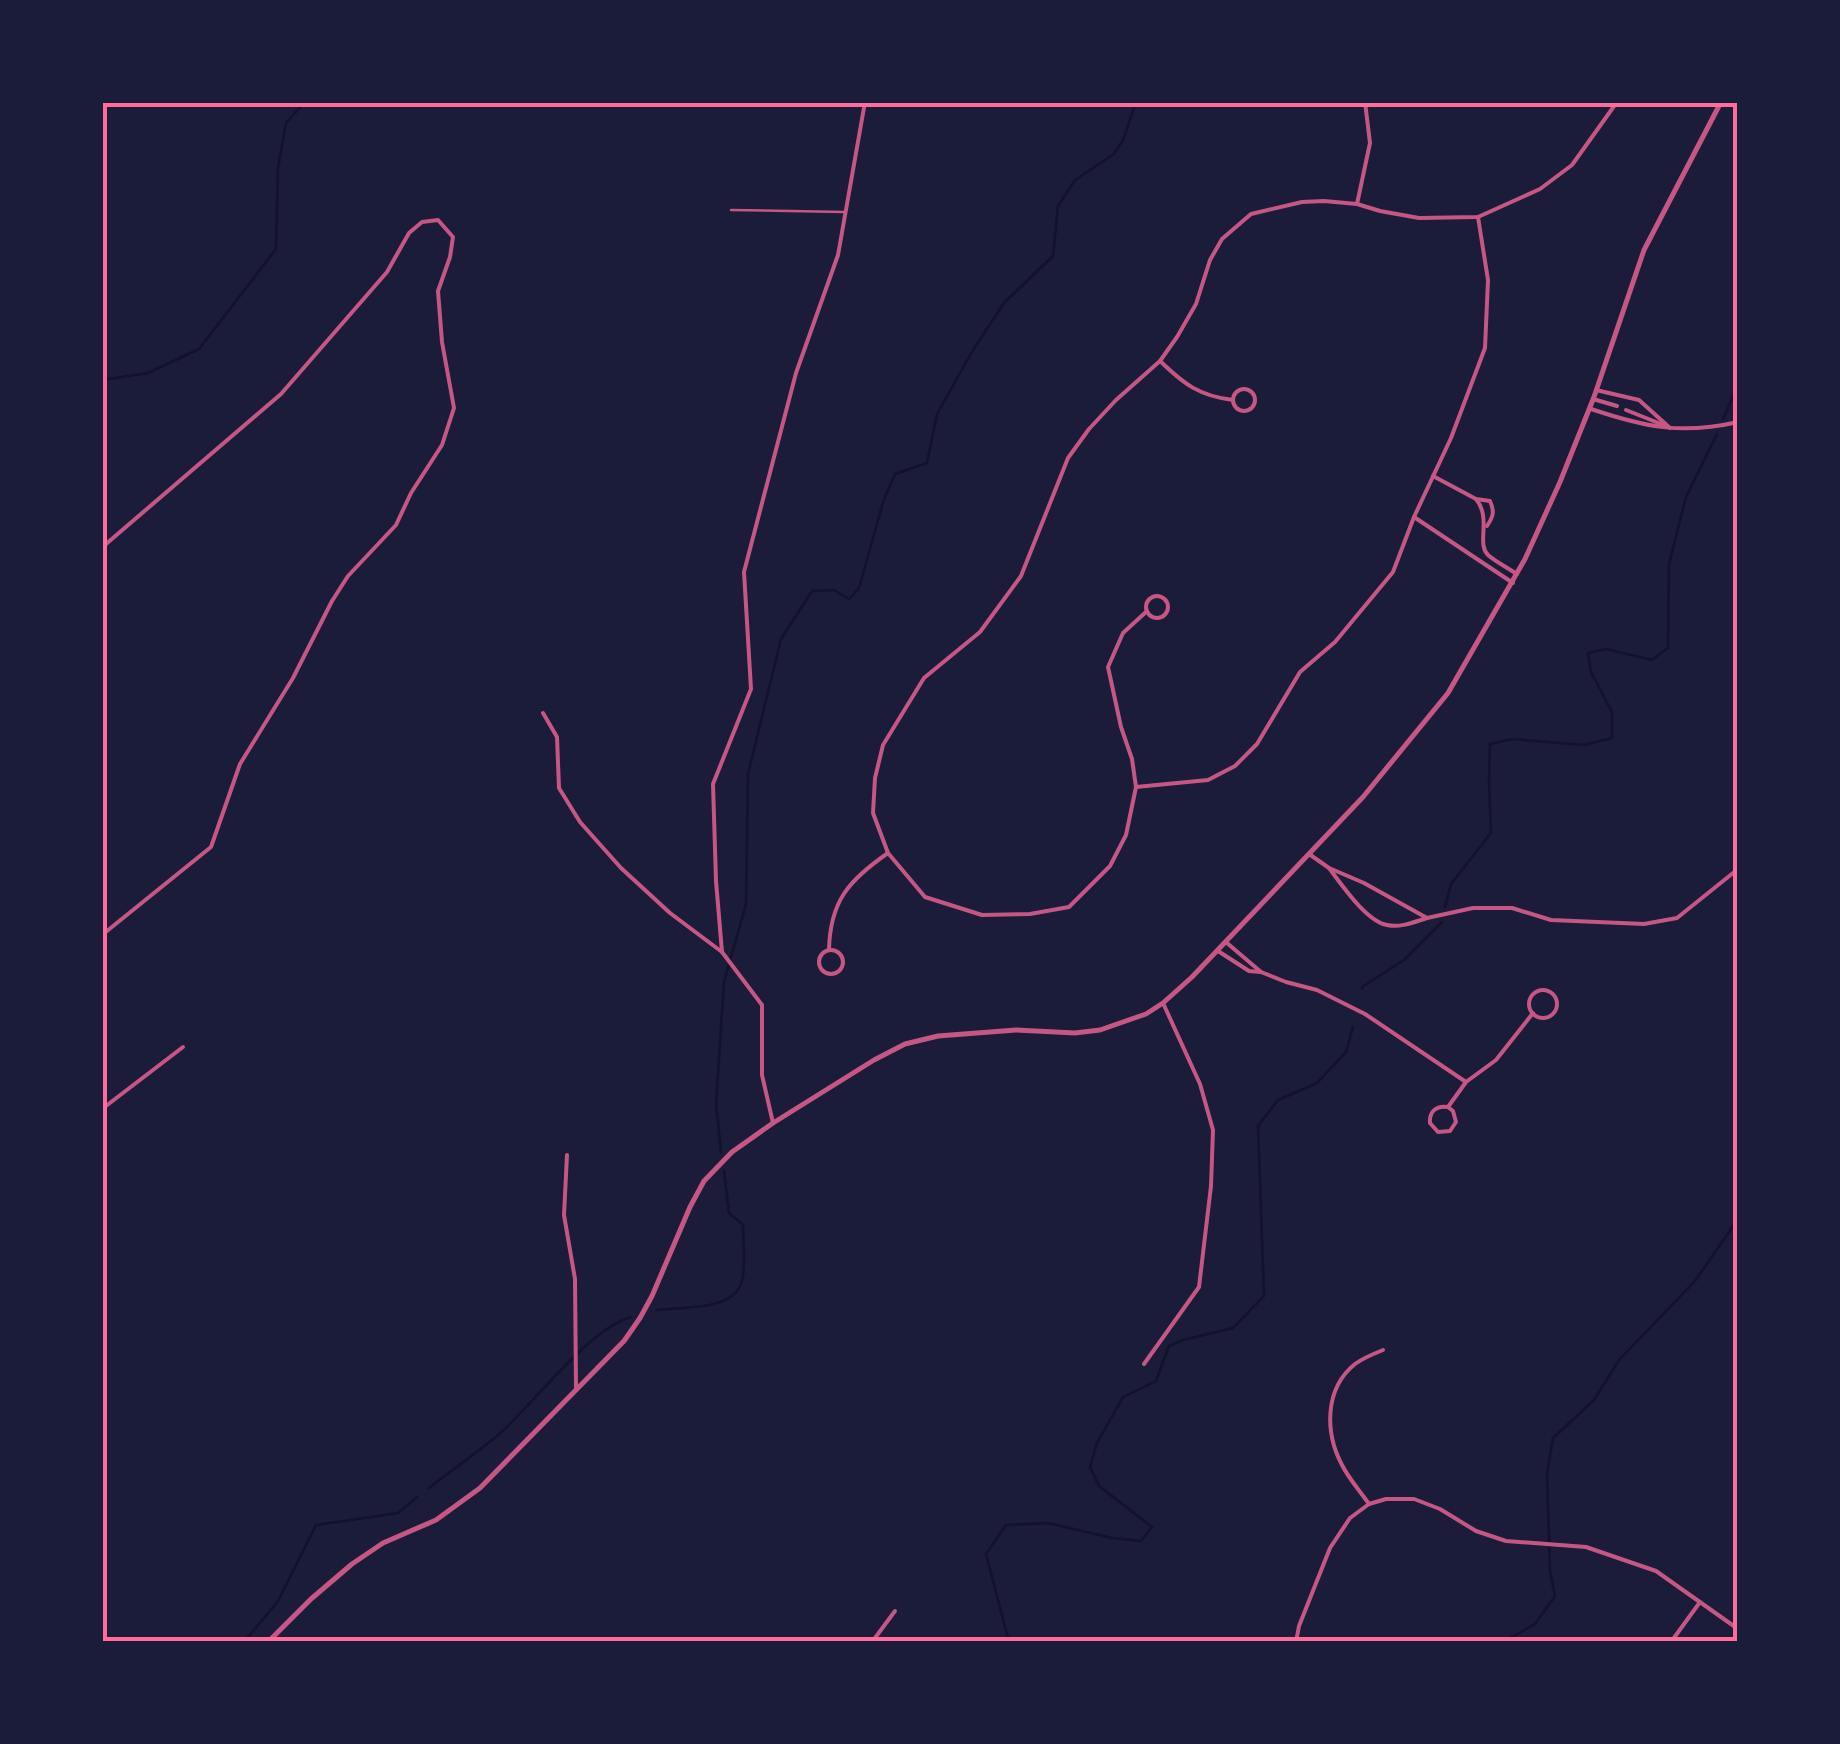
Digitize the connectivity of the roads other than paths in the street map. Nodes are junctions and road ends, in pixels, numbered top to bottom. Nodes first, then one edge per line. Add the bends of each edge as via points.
1 (865, 102) edge
2 (1364, 102) edge
3 (1617, 102) edge
4 (1721, 102) edge
5 (1357, 204) junction
6 (731, 210) dead end
7 (846, 212) junction
8 (1478, 217) junction
9 (1160, 361) junction
10 (1596, 390) junction
11 (1593, 399) junction
12 (1233, 400) junction
13 (1617, 406) dead end
14 (1590, 408) junction
15 (1626, 410) dead end
16 (1738, 422) edge
17 (1670, 428) junction
18 (1433, 476) junction
19 (1476, 498) junction
20 (1414, 518) junction
21 (1484, 530) junction
22 (106, 544) dead end
23 (1517, 574) junction
24 (1512, 583) junction
25 (1147, 611) junction
26 (543, 713) dead end
27 (1136, 787) junction
28 (888, 853) junction
29 (1310, 854) junction
30 (1329, 868) junction
31 (1738, 869) edge
32 (1427, 918) junction
33 (102, 934) edge
34 (1227, 943) junction
35 (829, 950) junction
36 (1218, 951) junction
37 (722, 952) junction
38 (1261, 972) junction
39 (1163, 1003) junction
40 (1533, 1013) junction
41 (184, 1047) dead end
42 (1466, 1082) junction
43 (1448, 1107) junction
44 (102, 1109) edge
45 (773, 1123) junction
46 (567, 1155) dead end
47 (1382, 1350) dead end
48 (1144, 1364) dead end
49 (576, 1388) junction
50 (1369, 1504) junction
51 (1700, 1602) junction
52 (895, 1611) dead end
53 (1738, 1629) edge
54 (268, 1642) edge
55 (872, 1642) edge
56 (1296, 1642) edge
57 (1672, 1642) edge

1 - 7 street
2 - 5 street via 1370,143
3 - 8 street via 1572,165 1540,189
4 - 10 street via 1644,250
5 - 8 street via 1419,218
5 - 9 street via 1302,202 1251,214 1222,238 1196,304
6 - 7 lane
7 - 37 street via 744,572 751,689 713,784
8 - 18 street via 1488,280 1485,348
9 - 12 street via 1198,392
9 - 28 street via 1072,452 1022,576 980,632 924,678 883,746 873,813
10 - 11 street
10 - 17 street via 1639,400
11 - 13 street
11 - 14 street
12 - 12 street via 1243,411 1255,402 1245,389
14 - 17 street
14 - 23 street
15 - 17 street
16 - 17 street
18 - 19 street
18 - 20 street
19 - 21 street via 1484,508
19 - 21 street via 1490,501 1494,510
20 - 24 street
20 - 27 street via 1393,572 1335,642 1300,672 1258,744 1208,780
21 - 23 street via 1486,554
22 - 33 street via 281,394 387,272 410,233 438,220 453,237 438,291 454,408 442,445 396,525 332,601 240,764 211,848
23 - 24 street
24 - 29 street via 1448,694
25 - 25 street via 1162,616 1168,604 1154,596
25 - 27 street via 1123,632 1108,667
26 - 37 street via 557,738 559,788 580,822 658,902
27 - 28 street via 1118,853 1069,907 982,915 925,897
28 - 35 street via 840,898
29 - 30 street
29 - 34 street
30 - 32 street
30 - 32 street via 1384,925
31 - 32 street via 1677,918 1644,924 1552,920 1512,908
34 - 36 street
34 - 38 street
35 - 35 street via 819,964 834,974 843,959
36 - 38 street
36 - 39 street
37 - 45 street via 762,1004 762,1075
38 - 42 street via 1365,1014
39 - 45 street via 1100,1030 938,1036 905,1044
39 - 48 street via 1200,1084 1212,1130 1211,1186 1199,1287
40 - 40 street via 1553,1013 1552,993 1532,996
40 - 42 street via 1496,1060
41 - 44 street
42 - 43 street
43 - 43 street via 1436,1108 1430,1118 1438,1132 1454,1127 1456,1116
45 - 49 street via 704,1181 640,1318
46 - 49 street via 564,1215 575,1279
47 - 50 street via 1341,1379 1330,1411 1342,1465
49 - 54 street via 480,1488 436,1520 352,1564
50 - 51 street via 1414,1499 1506,1541 1586,1547 1656,1572
50 - 56 street via 1330,1548
51 - 53 street
51 - 57 street
52 - 55 street

